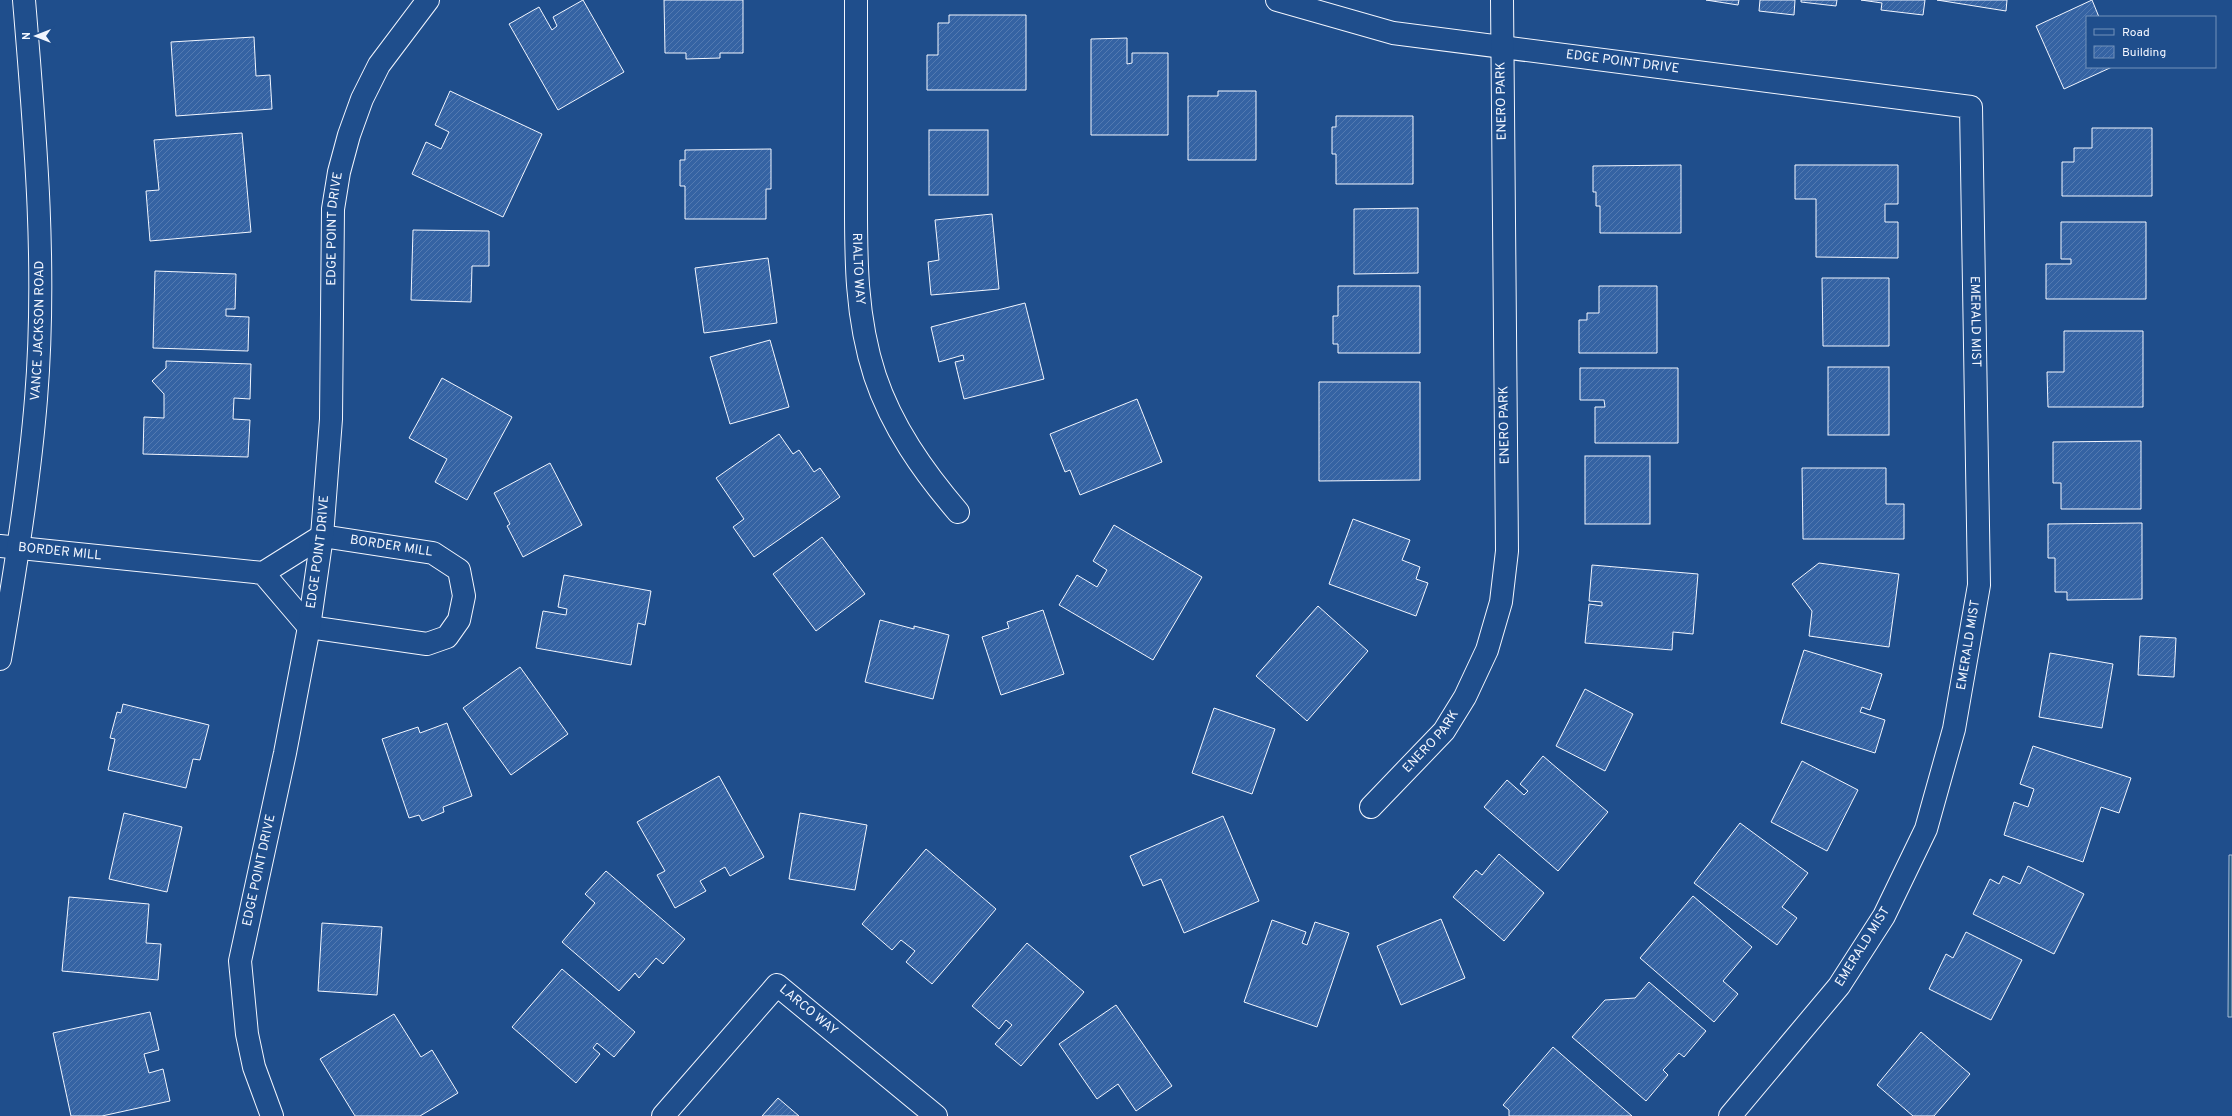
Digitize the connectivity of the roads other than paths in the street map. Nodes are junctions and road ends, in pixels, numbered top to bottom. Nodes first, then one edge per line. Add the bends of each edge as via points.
1 (24, 0) edge
2 (428, 0) edge
3 (856, 0) edge
4 (1277, 0) edge
5 (1502, 0) edge
6 (1502, 47) junction
7 (1972, 106) joint
8 (958, 512) dead end
9 (322, 536) junction
10 (10, 547) edge
11 (263, 573) junction
12 (310, 627) junction
13 (0, 659) edge
14 (1371, 807) dead end
15 (272, 1116) edge
16 (663, 1116) edge
17 (936, 1116) edge
18 (1730, 1116) edge

1 - 10 street, VANCE JACKSON ROAD via 38,193 39,313 36,399
2 - 9 street, EDGE POINT DRIVE via 379,66 362,99 339,172 333,209 331,419
3 - 8 street, RIALTO WAY via 856,283 866,345 875,377 903,439 930,480
4 - 6 street, EDGE POINT DRIVE via 1393,33
5 - 6 street, ENERO PARK
6 - 7 street, EDGE POINT DRIVE
6 - 14 street, ENERO PARK via 1506,550 1501,602 1487,650 1465,697 1444,731
7 - 18 street, EMERALD MIST via 1978,585 1954,729 1926,829 1884,916 1839,986
9 - 11 street
9 - 12 street, EDGE POINT DRIVE
9 - 12 street, BORDER MILL via 433,553 459,570 464,596 459,620 447,637 427,644
10 - 11 street, BORDER MILL
10 - 13 street, VANCE JACKSON ROAD
11 - 12 street
12 - 15 street, EDGE POINT DRIVE via 240,961 254,1067
16 - 17 street, LARCO WAY via 777,985

